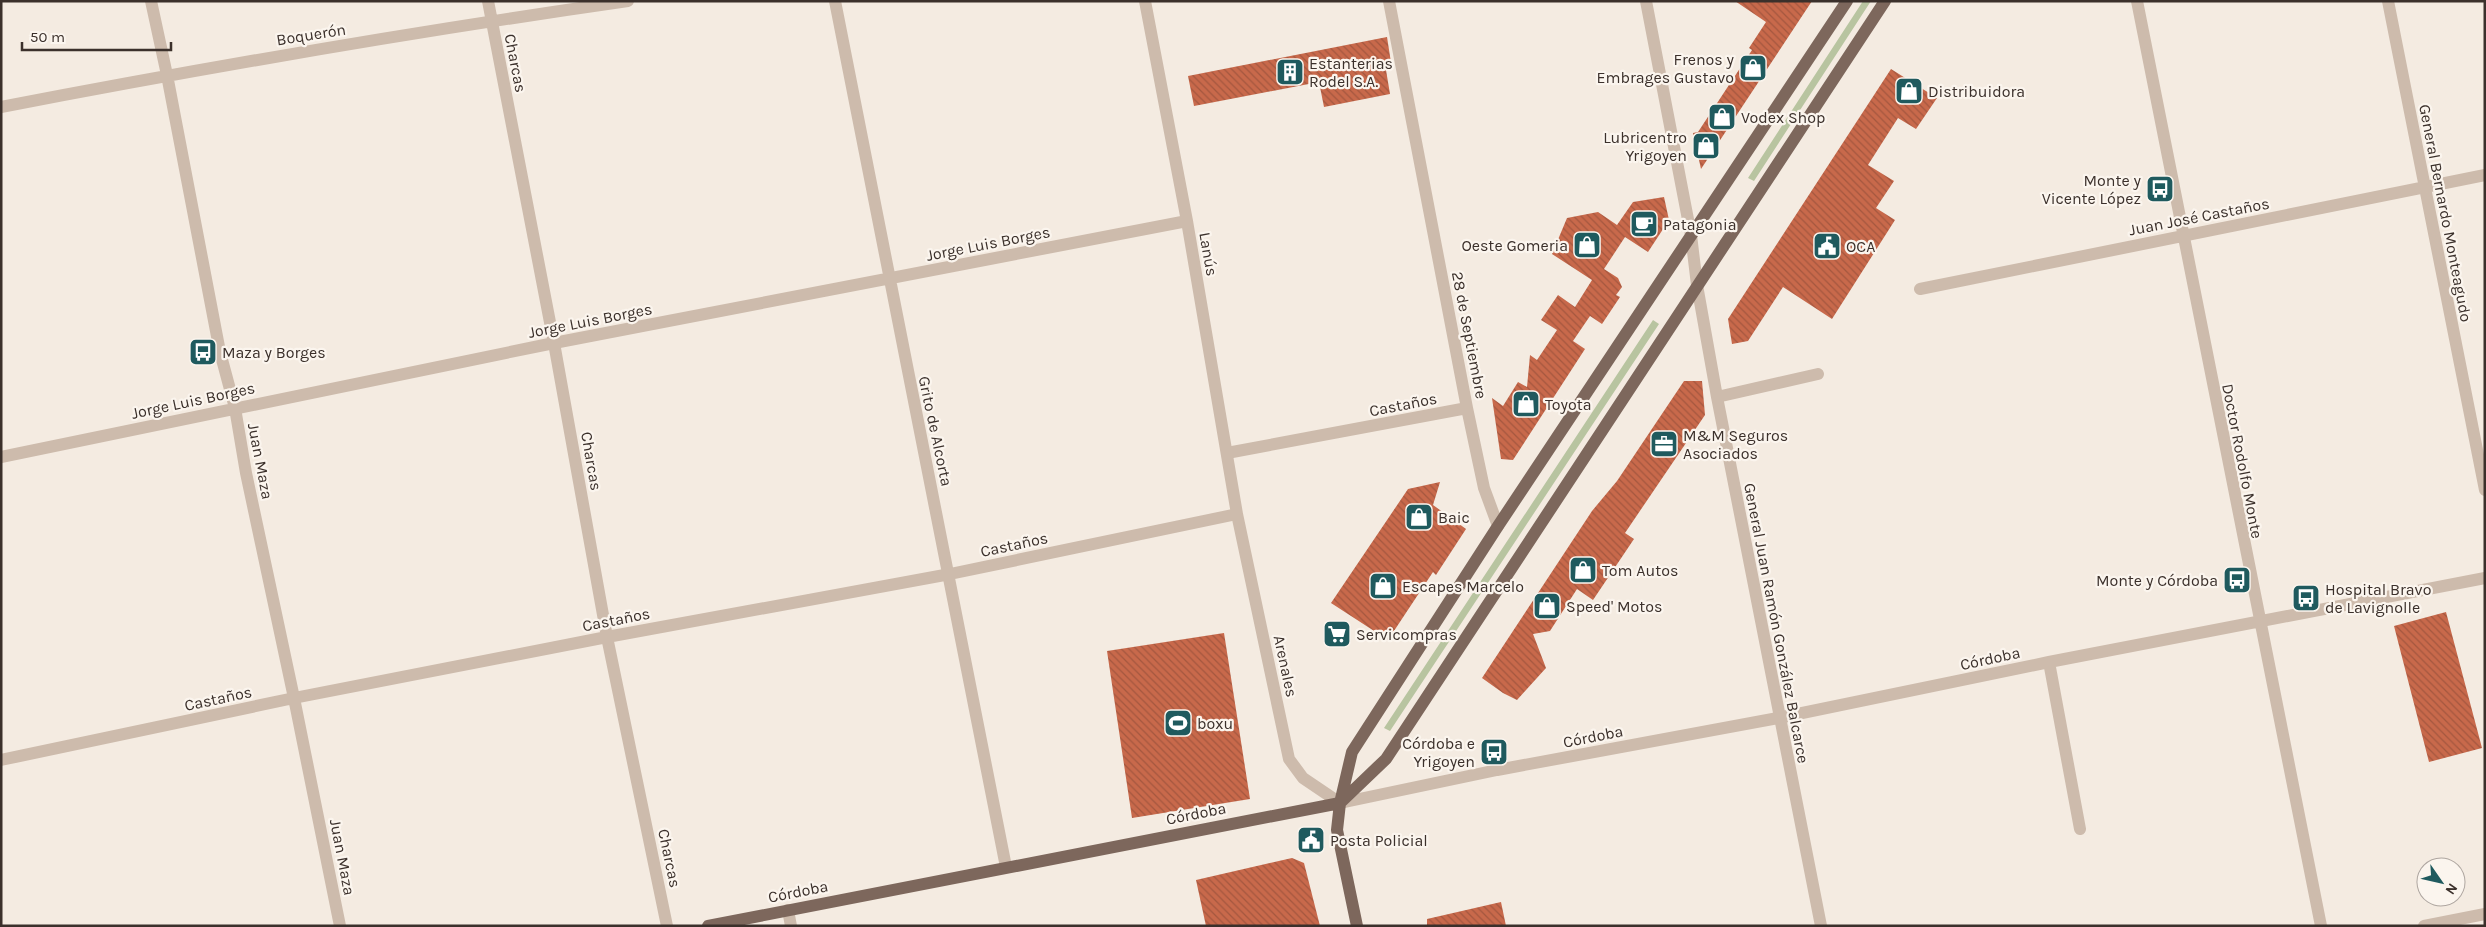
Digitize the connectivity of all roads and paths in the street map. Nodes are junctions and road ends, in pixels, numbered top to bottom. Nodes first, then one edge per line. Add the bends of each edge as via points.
1 (151, 1) edge
2 (488, 1) edge
3 (628, 1) edge
4 (835, 1) edge
5 (1145, 1) edge
6 (1389, 1) edge
7 (1646, 1) edge
8 (1847, 1) edge
9 (1885, 1) edge
10 (2136, 1) edge
11 (2388, 1) edge
12 (491, 21) junction
13 (168, 75) junction
14 (1, 107) edge
15 (2485, 175) edge
16 (2425, 188) junction
17 (1187, 221) junction
18 (1691, 235) junction
19 (2182, 236) junction
20 (888, 279) junction
21 (1697, 285) junction
22 (1920, 289) dead end
23 (554, 343) junction
24 (1818, 374) dead end
25 (1717, 398) junction
26 (235, 408) junction
27 (1467, 408) junction
28 (1227, 453) junction
29 (1, 457) edge
30 (2485, 490) edge
31 (1237, 514) junction
32 (1498, 526) junction
33 (950, 574) junction
34 (2485, 578) edge
35 (2259, 624) junction
36 (607, 637) junction
37 (2049, 662) junction
38 (294, 698) junction
39 (1778, 718) junction
40 (1, 760) edge
41 (1340, 803) junction
42 (2080, 829) dead end
43 (1006, 867) junction
44 (788, 910) junction
45 (2485, 914) edge
46 (340, 926) edge
47 (667, 926) edge
48 (708, 926) edge
49 (791, 926) edge
50 (1357, 926) edge
51 (1821, 926) edge
52 (2321, 926) edge
53 (2424, 926) edge

1 - 13 street, Juan Maza
2 - 12 street, Charcas
3 - 12 street, Boquerón
4 - 20 street, Grito de Alcorta
5 - 17 street, Lanús
6 - 27 street, 28 de Septiembre
7 - 18 street, General Juan Ramón González Balcarce
8 - 18 main road
9 - 21 main road
10 - 19 street, Doctor Rodolfo Monte
11 - 16 street, General Bernardo Monteagudo
12 - 13 street, Boquerón
12 - 23 street, Charcas
13 - 14 street, Boquerón
13 - 26 street, Juan Maza via 220,352
15 - 16 street, Juan José Castaños
16 - 19 street, Juan José Castaños
16 - 30 street, General Bernardo Monteagudo
17 - 20 street, Jorge Luis Borges
17 - 28 street, Lanús
18 - 21 street, General Juan Ramón González Balcarce
18 - 32 main road
19 - 22 street, Juan José Castaños
19 - 35 street, Doctor Rodolfo Monte
20 - 23 street, Jorge Luis Borges
20 - 33 street, Grito de Alcorta
21 - 25 street, General Juan Ramón González Balcarce
21 - 41 main road via 1386,759
23 - 26 street, Jorge Luis Borges
23 - 36 street, Charcas
24 - 25 street
25 - 39 street, General Juan Ramón González Balcarce
26 - 29 street, Jorge Luis Borges
26 - 38 street, Juan Maza
27 - 28 street, Castaños
27 - 32 street, 28 de Septiembre via 1484,488
28 - 31 street, Lanús
31 - 33 street, Castaños
31 - 41 street, Arenales via 1290,759 1303,778
32 - 41 main road via 1352,752
33 - 36 street, Castaños
33 - 43 street, Grito de Alcorta
34 - 35 street, Córdoba
35 - 37 street, Córdoba
35 - 52 street, Doctor Rodolfo Monte
36 - 38 street, Castaños
36 - 47 street, Charcas
37 - 39 street, Córdoba
37 - 42 street
38 - 40 street, Castaños
38 - 46 street, Juan Maza
39 - 41 street, Córdoba
39 - 51 street, General Juan Ramón González Balcarce
41 - 43 main road, Córdoba
41 - 50 main road via 1337,830
43 - 44 main road, Córdoba
44 - 48 main road, Córdoba
44 - 49 street
45 - 53 street

